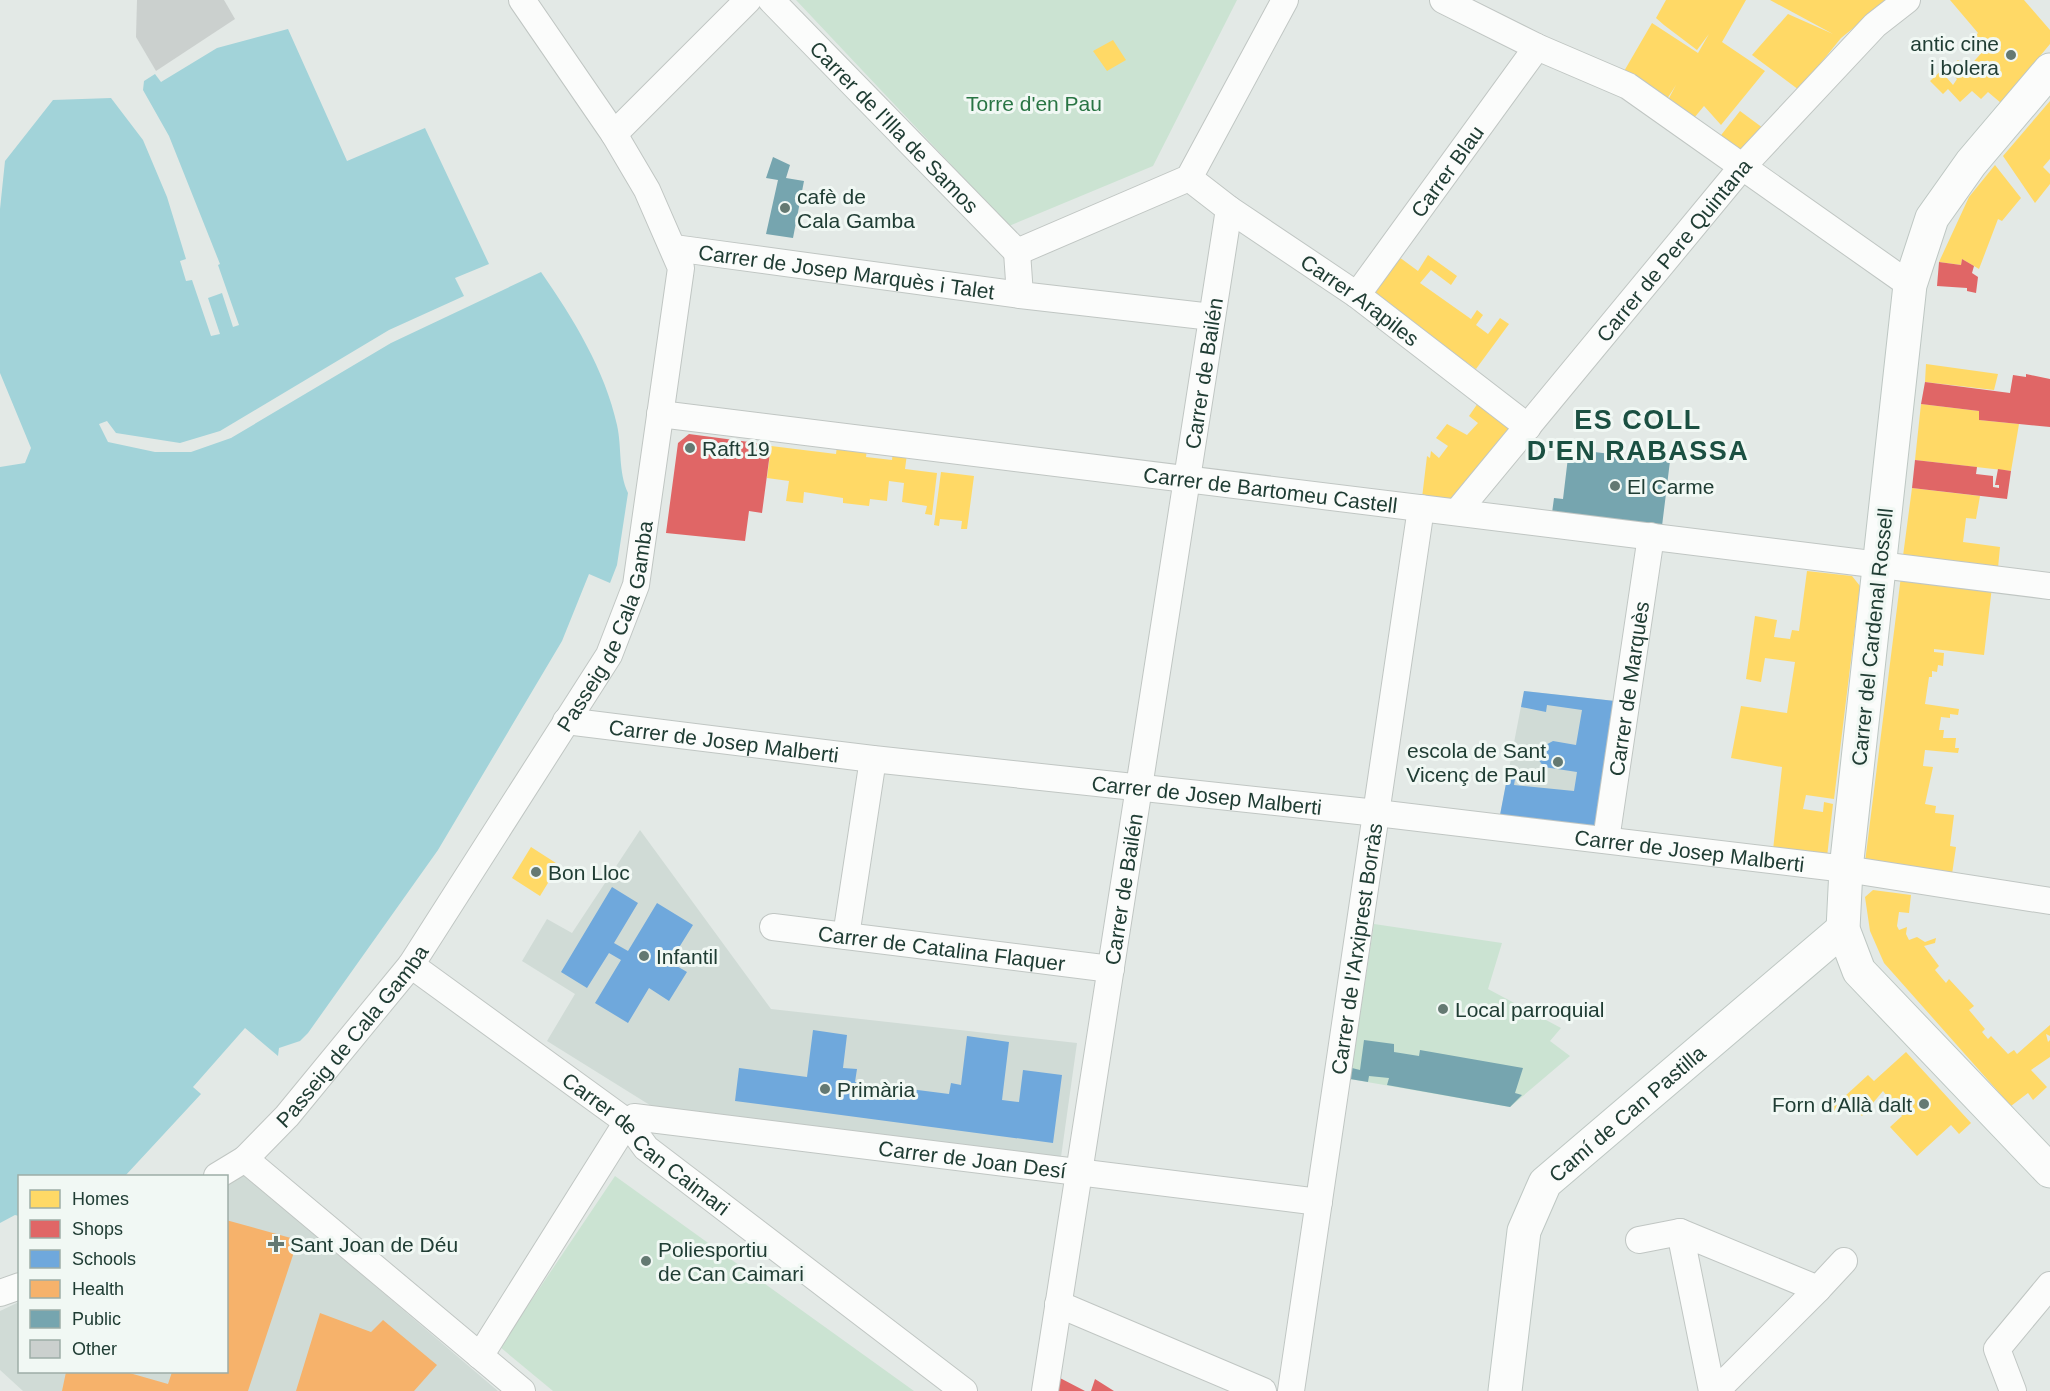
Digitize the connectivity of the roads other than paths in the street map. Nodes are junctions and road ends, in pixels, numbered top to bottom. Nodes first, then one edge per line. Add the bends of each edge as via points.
1 (522, 0) edge
2 (748, 0) edge
3 (771, 0) edge
4 (1285, 0) edge
5 (1443, 0) edge
6 (1906, 0) edge
7 (1537, 47) junction
8 (2050, 70) edge
9 (614, 134) junction
10 (1742, 167) junction
11 (1189, 178) junction
12 (1229, 209) junction
13 (674, 248) junction
14 (1017, 252) junction
15 (1910, 285) junction
16 (1020, 295) junction
17 (1357, 295) junction
18 (1212, 317) junction
19 (660, 414) junction
20 (1528, 426) junction
21 (1187, 479) junction
22 (1421, 508) junction
23 (1456, 512) junction
24 (1651, 536) junction
25 (1880, 564) junction
26 (2050, 586) edge
27 (566, 721) junction
28 (873, 759) junction
29 (1139, 786) junction
30 (1377, 813) junction
31 (1606, 840) junction
32 (1846, 869) junction
33 (2050, 902) edge
34 (773, 927) dead end
35 (1843, 928) junction
36 (846, 936) junction
37 (411, 965) junction
38 (1111, 969) junction
39 (627, 1122) junction
40 (245, 1159) junction
41 (1079, 1171) junction
42 (2050, 1171) edge
43 (219, 1175) edge
44 (1319, 1202) junction
45 (1680, 1233) junction
46 (1639, 1240) dead end
47 (1844, 1261) dead end
48 (18, 1287) edge
49 (1818, 1289) junction
50 (0, 1293) edge
51 (2047, 1294) edge
52 (1058, 1304) junction
53 (480, 1356) junction
54 (522, 1391) edge
55 (964, 1391) edge
56 (1045, 1391) edge
57 (1263, 1391) edge
58 (1291, 1391) edge
59 (1505, 1391) edge
60 (1714, 1391) edge
61 (2013, 1391) edge

1 - 9 street, Passeig de Cala Gamba
2 - 9 street
3 - 14 street, Carrer de l'Illa de Samos
4 - 11 street
5 - 7 street
6 - 10 street, Carrer de Pere Quintana via 1875,25
7 - 10 street via 1628,86
7 - 17 street, Carrer Blau
8 - 15 street, Carrer del Cardenal Rossell via 1971,163 1932,218
9 - 13 street, Passeig de Cala Gamba via 647,190
10 - 15 street
10 - 20 street, Carrer de Pere Quintana
11 - 12 street, Carrer Arapiles
11 - 14 street
12 - 17 street, Carrer Arapiles
12 - 18 street, Carrer de Bailén
13 - 16 street, Carrer de Josep Marquès i Talet
13 - 19 street, Passeig de Cala Gamba via 681,268
14 - 16 street
15 - 25 street, Carrer del Cardenal Rossell
16 - 18 street, Carrer de Josep Marquès i Talet
17 - 20 street, Carrer Arapiles
18 - 21 street, Carrer de Bailén
19 - 21 street, Carrer de Bartomeu Castell
19 - 27 street, Passeig de Cala Gamba via 636,585 609,655
20 - 23 street, Carrer de Pere Quintana
21 - 22 street, Carrer de Bartomeu Castell
21 - 29 street, Carrer de Bailén
22 - 23 street, Carrer de Bartomeu Castell
22 - 30 street, Carrer de l'Arxiprest Borràs
23 - 24 street, Carrer de Bartomeu Castell
24 - 25 street, Carrer de Bartomeu Castell
24 - 31 street, Carrer de Marquès
25 - 26 street, Carrer de Bartomeu Castell
25 - 32 street, Carrer del Cardenal Rossell
27 - 28 street, Carrer de Josep Malberti
27 - 37 street, Passeig de Cala Gamba
28 - 29 street, Carrer de Josep Malberti
28 - 36 street
29 - 30 street, Carrer de Josep Malberti
29 - 38 street, Carrer de Bailén
30 - 31 street, Carrer de Josep Malberti
30 - 44 street, Carrer de l'Arxiprest Borràs
31 - 32 street, Carrer de Josep Malberti
32 - 33 street, Carrer de Josep Malberti
32 - 35 street, Carrer del Cardenal Rossell
34 - 36 street, Carrer de Catalina Flaquer
35 - 42 street, Carrer del Cardenal Rossell via 1859,971
35 - 59 street, Camí de Can Pastilla via 1545,1183 1524,1232
36 - 38 street, Carrer de Catalina Flaquer
37 - 39 street, Carrer de Can Caimari
37 - 40 street, Passeig de Cala Gamba via 287,1116
38 - 41 street, Carrer de Bailén
39 - 41 street, Carrer de Joan Desí via 634,1118
39 - 53 street
39 - 55 street, Carrer de Can Caimari via 646,1148
40 - 43 street, Passeig de Cala Gamba
40 - 53 street
41 - 44 street, Carrer de Joan Desí
41 - 52 street, Carrer de Bailén
44 - 58 street, Carrer de l'Arxiprest Borràs
45 - 46 street
45 - 49 street
45 - 60 street
47 - 49 street
48 - 50 street
49 - 60 street
51 - 61 street via 1997,1349
52 - 56 street, Carrer de Bailén
52 - 57 street
53 - 54 street

